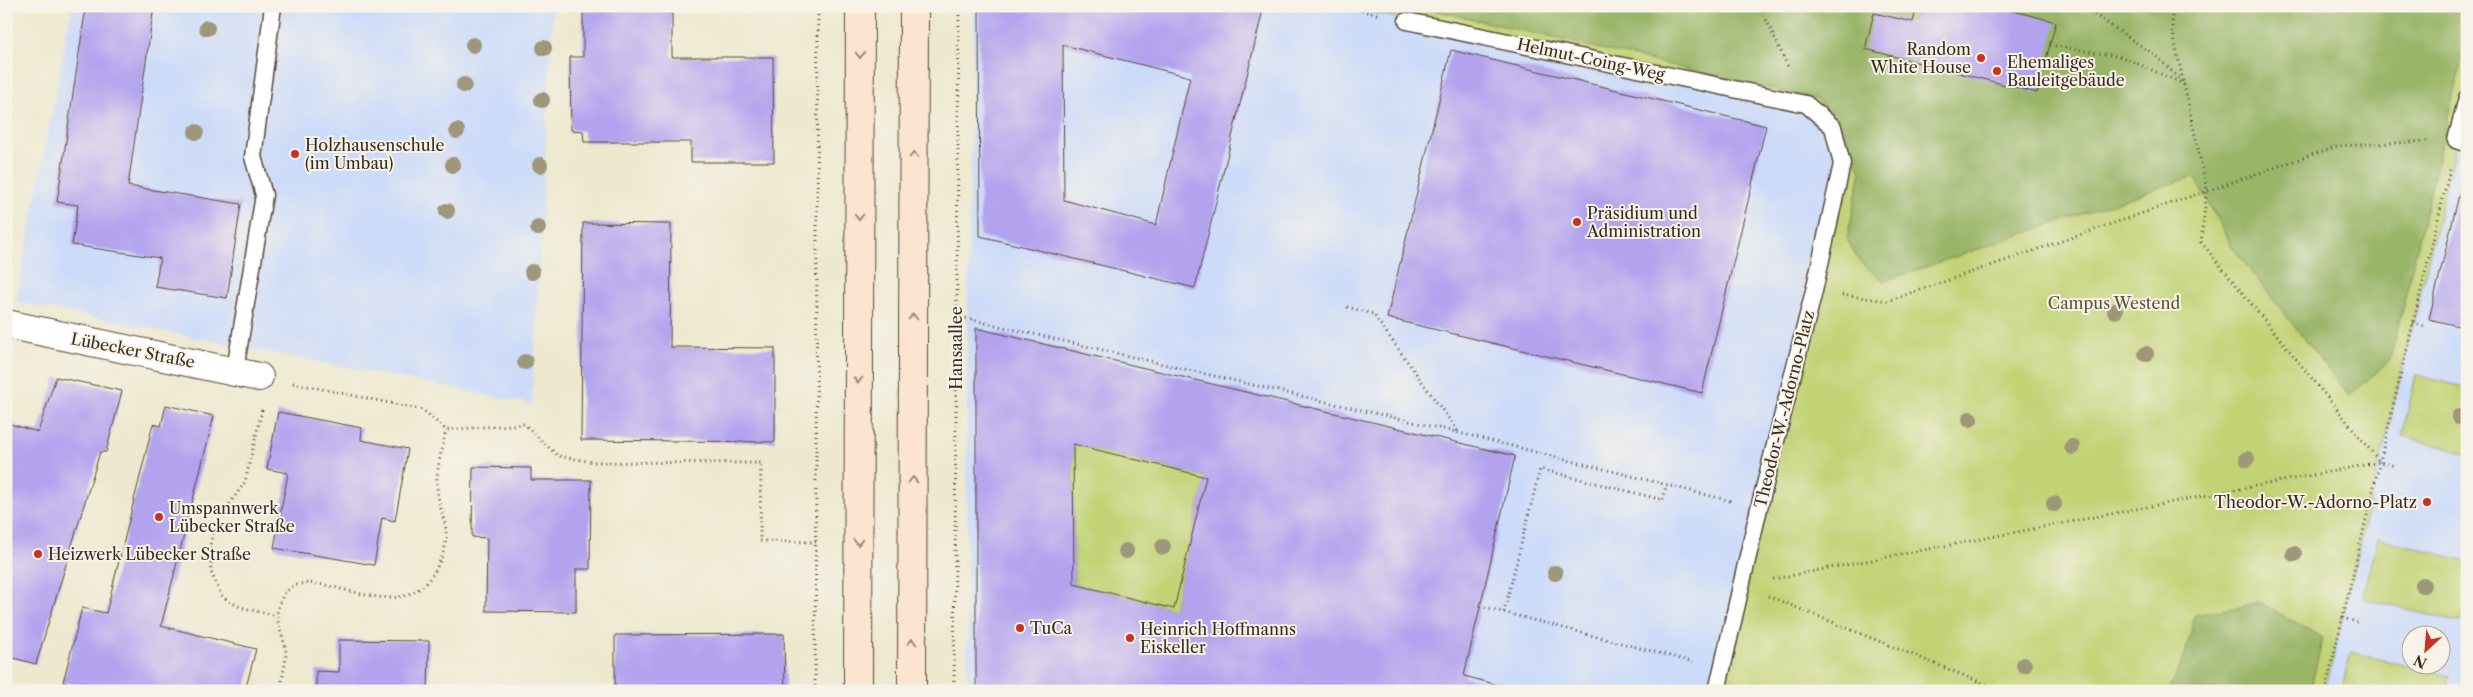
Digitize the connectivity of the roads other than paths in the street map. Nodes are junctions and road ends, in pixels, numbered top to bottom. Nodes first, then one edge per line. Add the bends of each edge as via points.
1 (273, 6) edge
2 (860, 6) edge
3 (914, 6) edge
4 (1407, 21) road end
5 (2467, 98) edge
6 (1833, 127) joint
7 (2462, 141) edge
8 (6, 324) edge
9 (254, 375) joint
10 (858, 691) edge
11 (912, 691) edge
12 (1716, 691) edge

1 - 9 lane via 253,156 264,195
2 -> 10 main road
11 -> 3 main road
4 - 6 lane, Helmut-Coing-Weg via 1806,104
5 - 7 lane
6 - 12 lane, Theodor-W.-Adorno-Platz via 1842,164
8 - 9 street, Lübecker Straße

